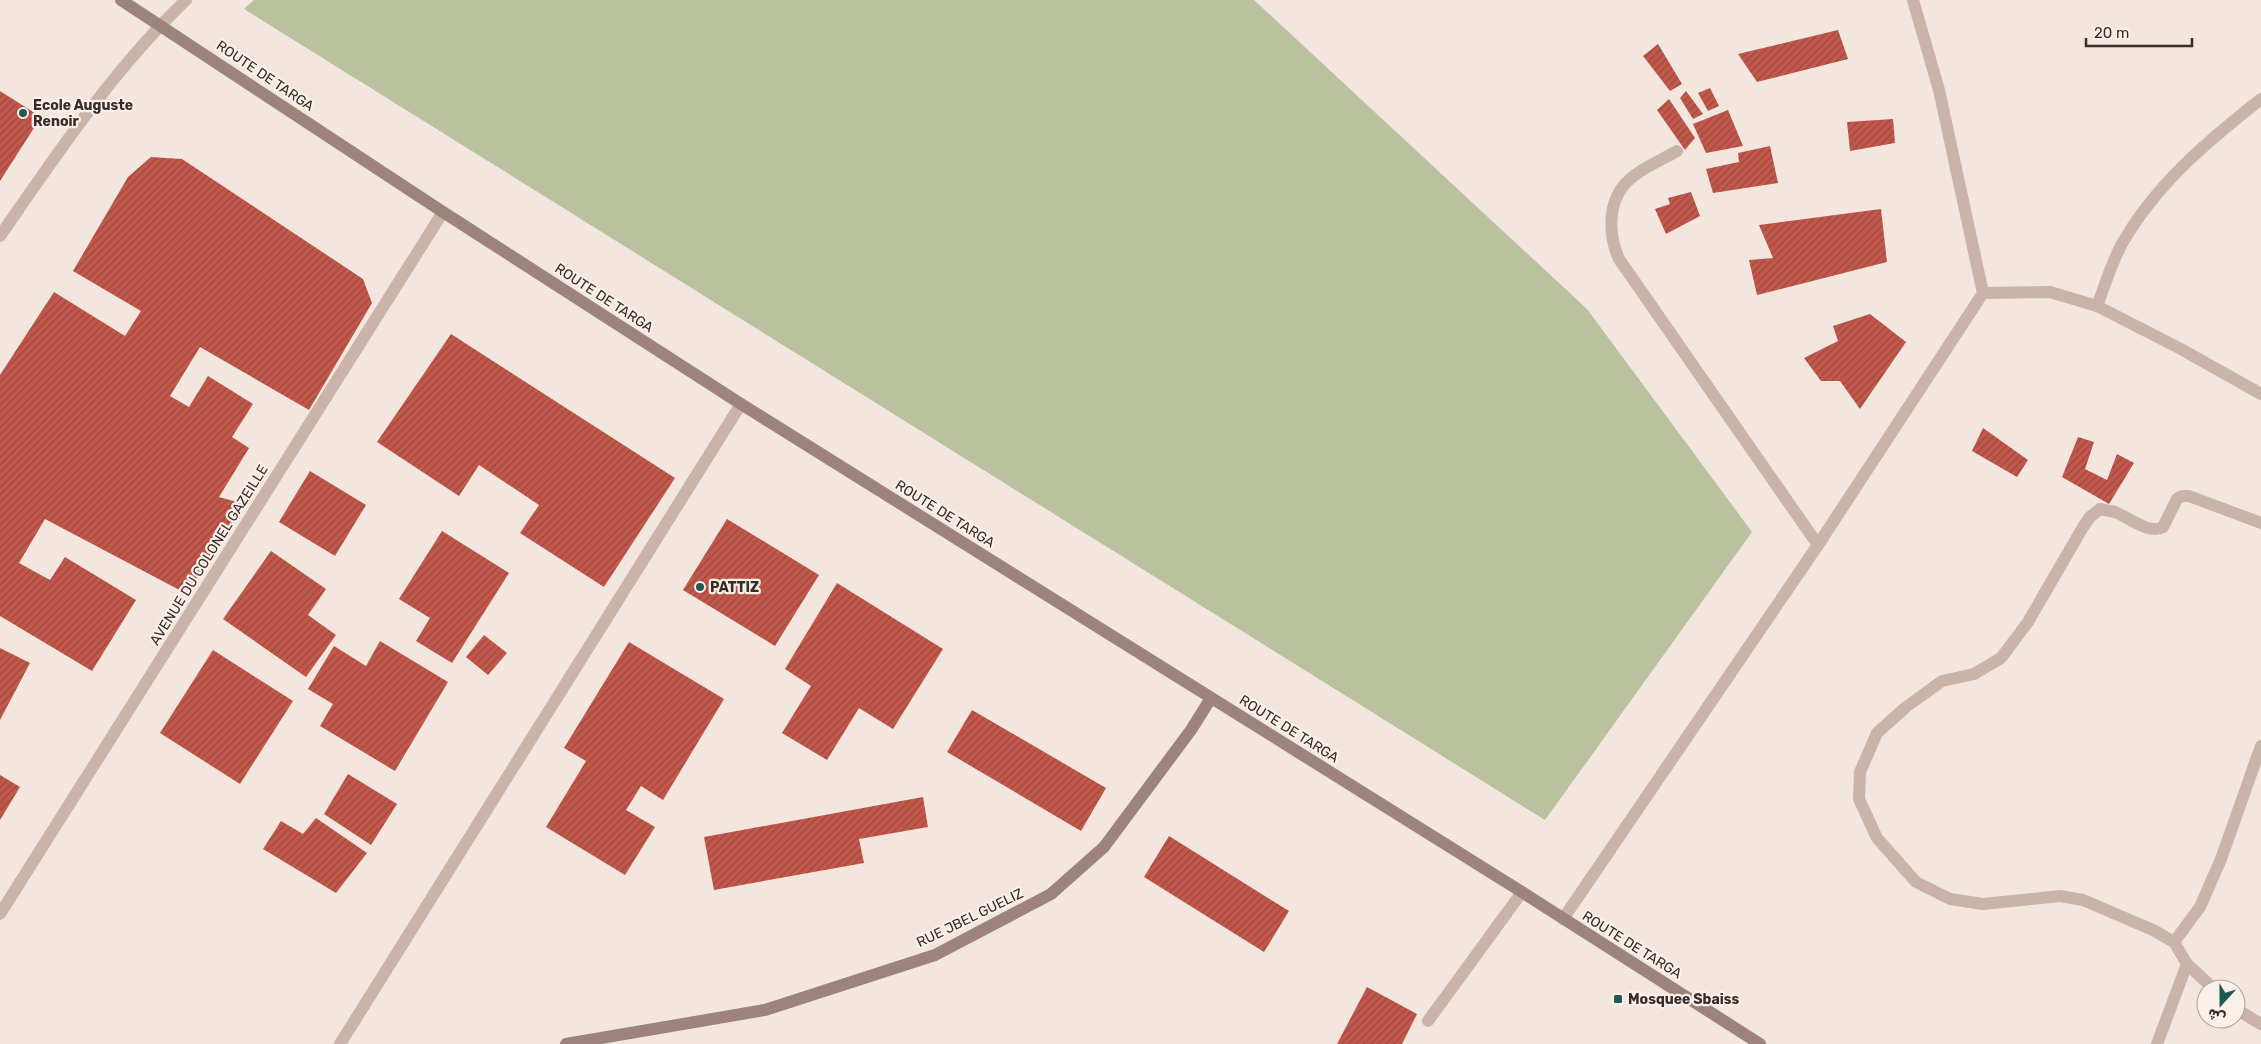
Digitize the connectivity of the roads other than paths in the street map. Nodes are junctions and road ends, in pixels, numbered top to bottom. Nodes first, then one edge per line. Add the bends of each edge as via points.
1 (121, 0) edge
2 (186, 0) edge
3 (1913, 0) edge
4 (161, 24) junction
5 (2261, 99) edge
6 (1677, 151) dead end
7 (443, 212) junction
8 (0, 236) edge
9 (1983, 293) junction
10 (2097, 306) junction
11 (2261, 394) edge
12 (741, 404) junction
13 (2261, 523) edge
14 (1818, 545) junction
15 (1211, 698) junction
16 (2261, 746) edge
17 (1522, 892) junction
18 (0, 914) edge
19 (1564, 919) junction
20 (2174, 942) junction
21 (2187, 964) junction
22 (2203, 979) edge
23 (2246, 1015) edge
24 (1428, 1021) dead end
25 (2261, 1024) edge
26 (340, 1044) edge
27 (566, 1044) edge
28 (1760, 1044) edge
29 (2158, 1044) edge

1 - 4 main road, ROUTE DE TARGA
2 - 4 street
3 - 9 street via 1938,90
4 - 7 main road, ROUTE DE TARGA
4 - 8 street via 77,125
5 - 10 street via 2204,145 2149,203 2122,243
6 - 14 street via 1624,185 1616,201 1610,227 1613,246
7 - 12 main road, ROUTE DE TARGA
7 - 18 street, AVENUE DU COLONEL GAZEILLE
9 - 10 street via 2050,292
9 - 14 street
10 - 11 street
12 - 15 main road, ROUTE DE TARGA
12 - 26 street
13 - 20 street via 2189,496 2178,499 2159,530 2100,509 2083,526 2028,622 2001,658 1974,674 1942,681 1906,707 1877,733 1860,772 1859,799 1877,838 1916,882 1950,899 1983,904 2060,896 2082,900
14 - 19 street
15 - 17 main road, ROUTE DE TARGA
15 - 27 main road, RUE JBEL GUELIZ via 1104,847 1051,894 935,955 765,1010
16 - 20 street via 2221,859 2200,907
17 - 19 main road, ROUTE DE TARGA
17 - 24 street
19 - 28 main road, ROUTE DE TARGA
20 - 21 street
21 - 22 street
21 - 29 street
23 - 25 street

